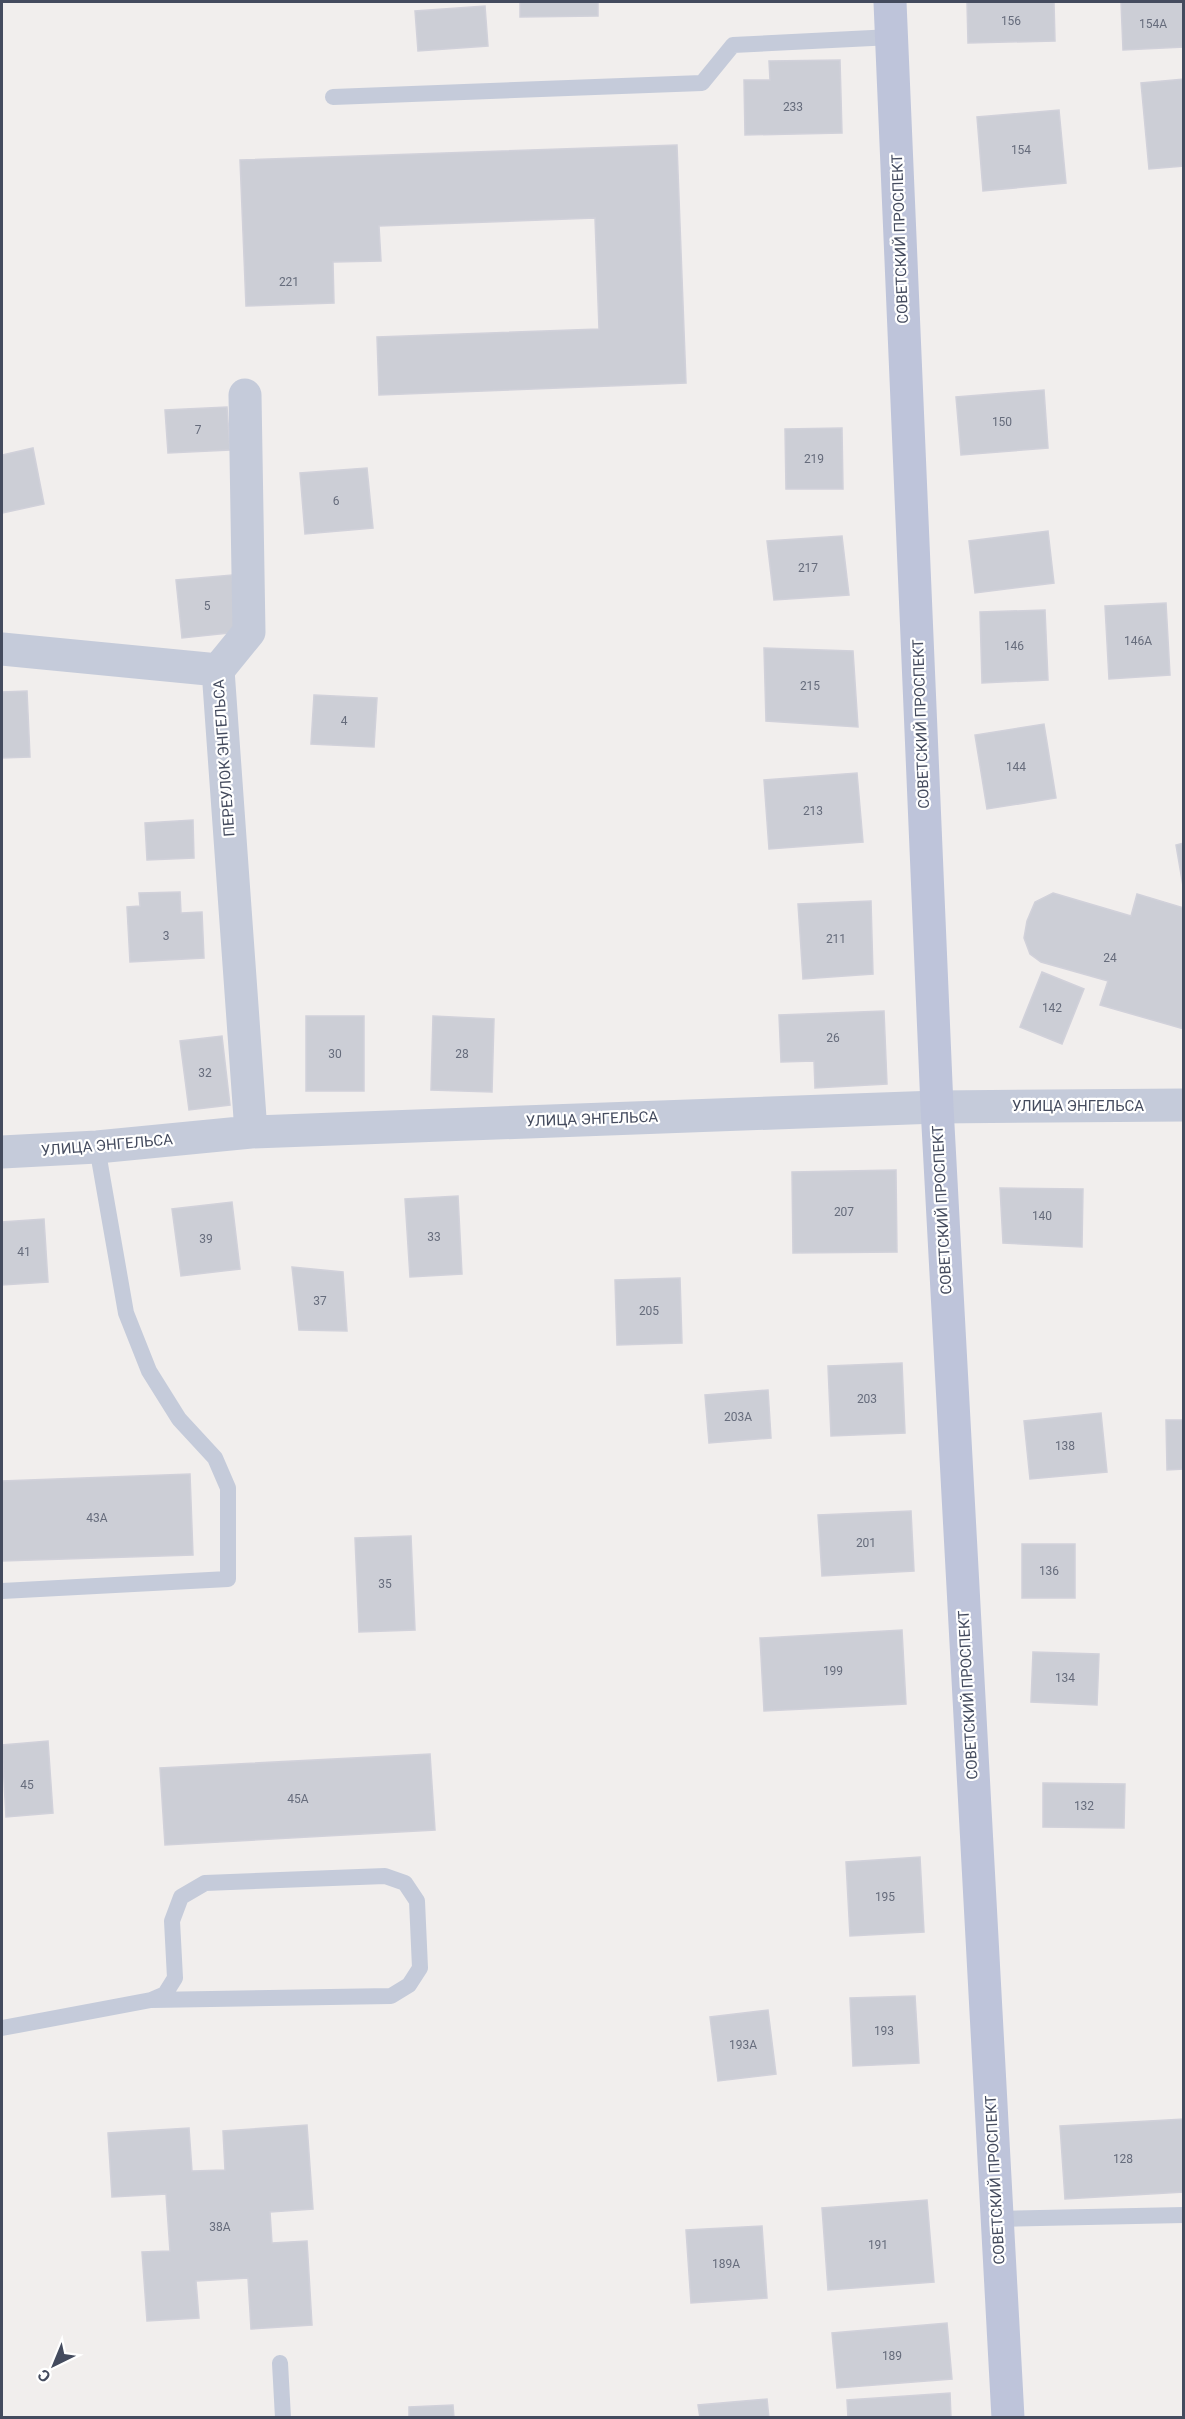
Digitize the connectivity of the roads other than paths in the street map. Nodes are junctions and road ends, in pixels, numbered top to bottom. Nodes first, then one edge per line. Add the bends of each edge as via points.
1 (890, 2) edge
2 (892, 38) junction
3 (333, 97) dead end
4 (244, 395) dead end
5 (2, 649) edge
6 (218, 670) junction
7 (1184, 1105) edge
8 (937, 1107) junction
9 (251, 1132) junction
10 (97, 1147) junction
11 (2, 1152) edge
12 (2, 1591) edge
13 (151, 2001) junction
14 (2, 2028) edge
15 (1184, 2215) edge
16 (997, 2219) junction
17 (280, 2363) dead end
18 (283, 2418) edge
19 (1008, 2418) edge

1 - 2 main road, СОВЕТСКИЙ ПРОСПЕКТ
2 - 3 lane via 733,45 702,83
2 - 8 main road, СОВЕТСКИЙ ПРОСПЕКТ
4 - 6 street, ПЕРЕУЛОК ЭНГЕЛЬСА via 249,632
5 - 6 street
6 - 9 street, ПЕРЕУЛОК ЭНГЕЛЬСА
7 - 8 street, УЛИЦА ЭНГЕЛЬСА
8 - 9 street, УЛИЦА ЭНГЕЛЬСА
8 - 16 main road, СОВЕТСКИЙ ПРОСПЕКТ
9 - 10 street, УЛИЦА ЭНГЕЛЬСА
10 - 11 street, УЛИЦА ЭНГЕЛЬСА
10 - 12 lane via 126,1313 149,1371 179,1419 215,1458 228,1488 228,1579
13 - 13 lane via 165,1994 175,1978 172,1921 181,1898 205,1883 385,1876 405,1883 417,1901 420,1968 409,1985 391,1996
13 - 14 lane
15 - 16 lane
16 - 19 main road, СОВЕТСКИЙ ПРОСПЕКТ
17 - 18 lane

